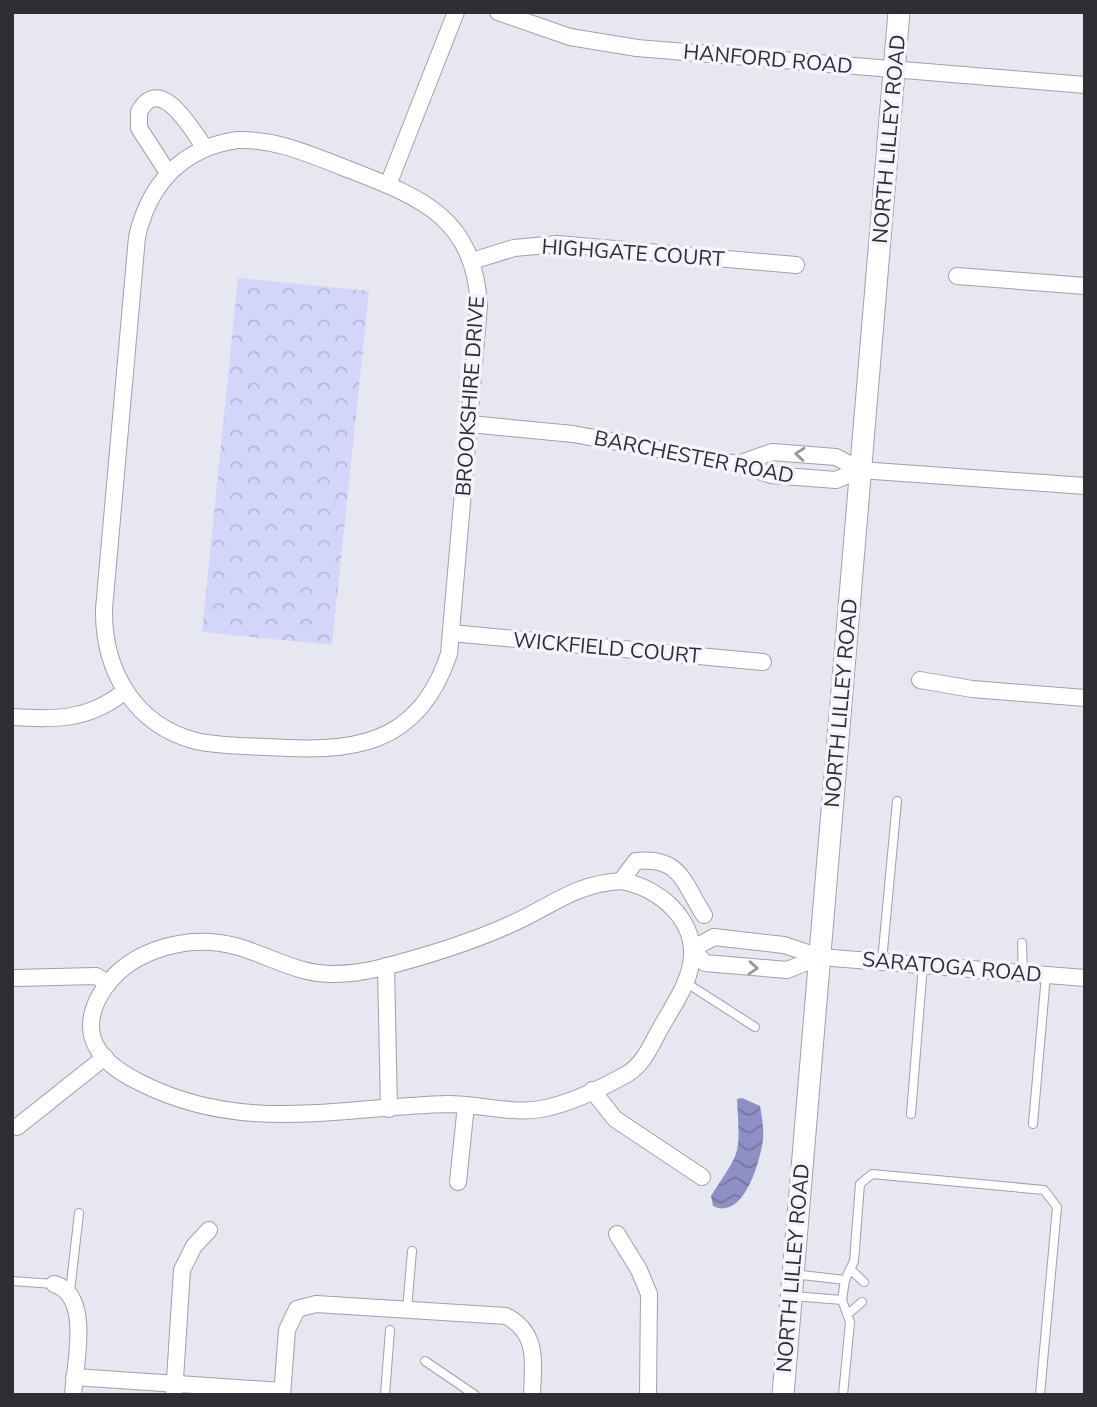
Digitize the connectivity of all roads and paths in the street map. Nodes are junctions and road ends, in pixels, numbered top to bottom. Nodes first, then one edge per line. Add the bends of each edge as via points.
1 (456, 12) edge
2 (498, 12) edge
3 (899, 12) edge
4 (896, 70) junction
5 (1085, 85) edge
6 (205, 148) junction
7 (168, 173) junction
8 (388, 185) junction
9 (472, 261) junction
10 (796, 265) dead end
11 (957, 276) dead end
12 (1085, 286) edge
13 (470, 424) junction
14 (738, 464) junction
15 (860, 470) junction
16 (1085, 486) edge
17 (451, 633) junction
18 (763, 662) dead end
19 (920, 680) dead end
20 (125, 691) junction
21 (1085, 698) edge
22 (12, 717) edge
23 (897, 801) dead end
24 (621, 881) junction
25 (704, 915) dead end
26 (1022, 943) dead end
27 (692, 949) junction
28 (820, 957) junction
29 (882, 961) junction
30 (923, 965) junction
31 (386, 967) junction
32 (1023, 973) junction
33 (1046, 975) junction
34 (15, 978) dead end
35 (1085, 978) edge
36 (685, 982) junction
37 (108, 983) junction
38 (755, 1027) dead end
39 (105, 1057) junction
40 (592, 1090) junction
41 (466, 1105) junction
42 (389, 1109) junction
43 (911, 1114) dead end
44 (1033, 1124) dead end
45 (17, 1127) dead end
46 (702, 1177) dead end
47 (458, 1181) dead end
48 (79, 1213) dead end
49 (209, 1230) dead end
50 (617, 1234) dead end
51 (412, 1251) dead end
52 (850, 1269) junction
53 (793, 1274) junction
54 (845, 1280) junction
55 (12, 1281) edge
56 (864, 1282) dead end
57 (54, 1284) joint
58 (71, 1292) junction
59 (791, 1296) junction
60 (842, 1300) junction
61 (862, 1302) dead end
62 (407, 1310) junction
63 (849, 1313) junction
64 (390, 1330) dead end
65 (425, 1361) dead end
66 (74, 1377) junction
67 (174, 1389) edge
68 (282, 1393) edge
69 (73, 1395) edge
70 (385, 1395) edge
71 (475, 1395) edge
72 (532, 1395) edge
73 (648, 1395) edge
74 (783, 1395) edge
75 (843, 1395) edge
76 (1041, 1395) edge

1 - 8 street
2 - 4 street, HANFORD ROAD via 545,30 603,44
3 - 4 street, NORTH LILLEY ROAD
4 - 5 street, HANFORD ROAD
4 - 15 street, NORTH LILLEY ROAD
6 - 7 street, BROOKSHIRE DRIVE
6 - 7 street via 171,103 159,98 147,102 139,112 139,128
6 - 8 street, BROOKSHIRE DRIVE via 237,140 275,142
7 - 20 street, BROOKSHIRE DRIVE via 148,202 137,237 104,609 108,655
8 - 9 street, BROOKSHIRE DRIVE via 441,214
9 - 10 street, HIGHGATE COURT via 514,248 558,244
9 - 13 street, BROOKSHIRE DRIVE via 480,306
11 - 12 street
13 - 14 street, BARCHESTER ROAD via 551,431
13 - 17 street, BROOKSHIRE DRIVE
14 - 15 street, BARCHESTER ROAD via 771,475 830,480
15 -> 14 street via 836,457 772,452
15 - 16 street, BARCHESTER ROAD
15 - 28 street, NORTH LILLEY ROAD
17 - 18 street, WICKFIELD COURT
17 - 20 street, BROOKSHIRE DRIVE via 443,672 421,707 388,733 349,748 316,750 196,741 154,722
19 - 21 street
20 - 22 street via 100,708 71,718
23 - 29 lane
24 - 25 street via 636,861 657,859 672,866
24 - 27 street via 638,884 666,900
24 - 31 street via 581,887 494,931
26 - 32 lane
27 - 28 street via 714,937 784,946
27 -> 28 street via 705,964 787,970
27 - 36 street
28 - 29 street, SARATOGA ROAD
28 - 53 street, NORTH LILLEY ROAD
29 - 30 street, SARATOGA ROAD
30 - 32 street, SARATOGA ROAD
30 - 43 lane
31 - 37 street via 322,973 235,946 193,943 144,955
31 - 42 street
32 - 33 street, SARATOGA ROAD
33 - 35 street, SARATOGA ROAD
33 - 44 lane
34 - 37 street via 96,976
36 - 38 lane
36 - 40 street via 638,1067
37 - 39 street via 91,1022 94,1042
39 - 42 street via 128,1076 164,1095 234,1113 285,1116
39 - 45 street
40 - 41 street via 534,1110
40 - 46 street via 615,1119
41 - 42 street
41 - 47 street
48 - 58 lane
49 - 67 street via 183,1270
50 - 73 street via 649,1294
51 - 62 lane
52 - 54 lane
52 - 56 lane
52 - 76 lane via 860,1184 872,1174 1044,1190 1057,1207
53 - 54 lane
53 - 59 street, NORTH LILLEY ROAD
54 - 60 lane
55 - 57 lane
57 - 58 street
58 - 66 street via 78,1313
59 - 60 lane
59 - 74 street, NORTH LILLEY ROAD
60 - 63 lane
61 - 63 lane
62 - 68 street via 316,1304 297,1309 287,1330
62 - 72 street via 500,1315 520,1324 533,1344
63 - 75 lane
64 - 70 lane
65 - 71 lane
66 - 67 street
66 - 69 street
67 - 68 street

